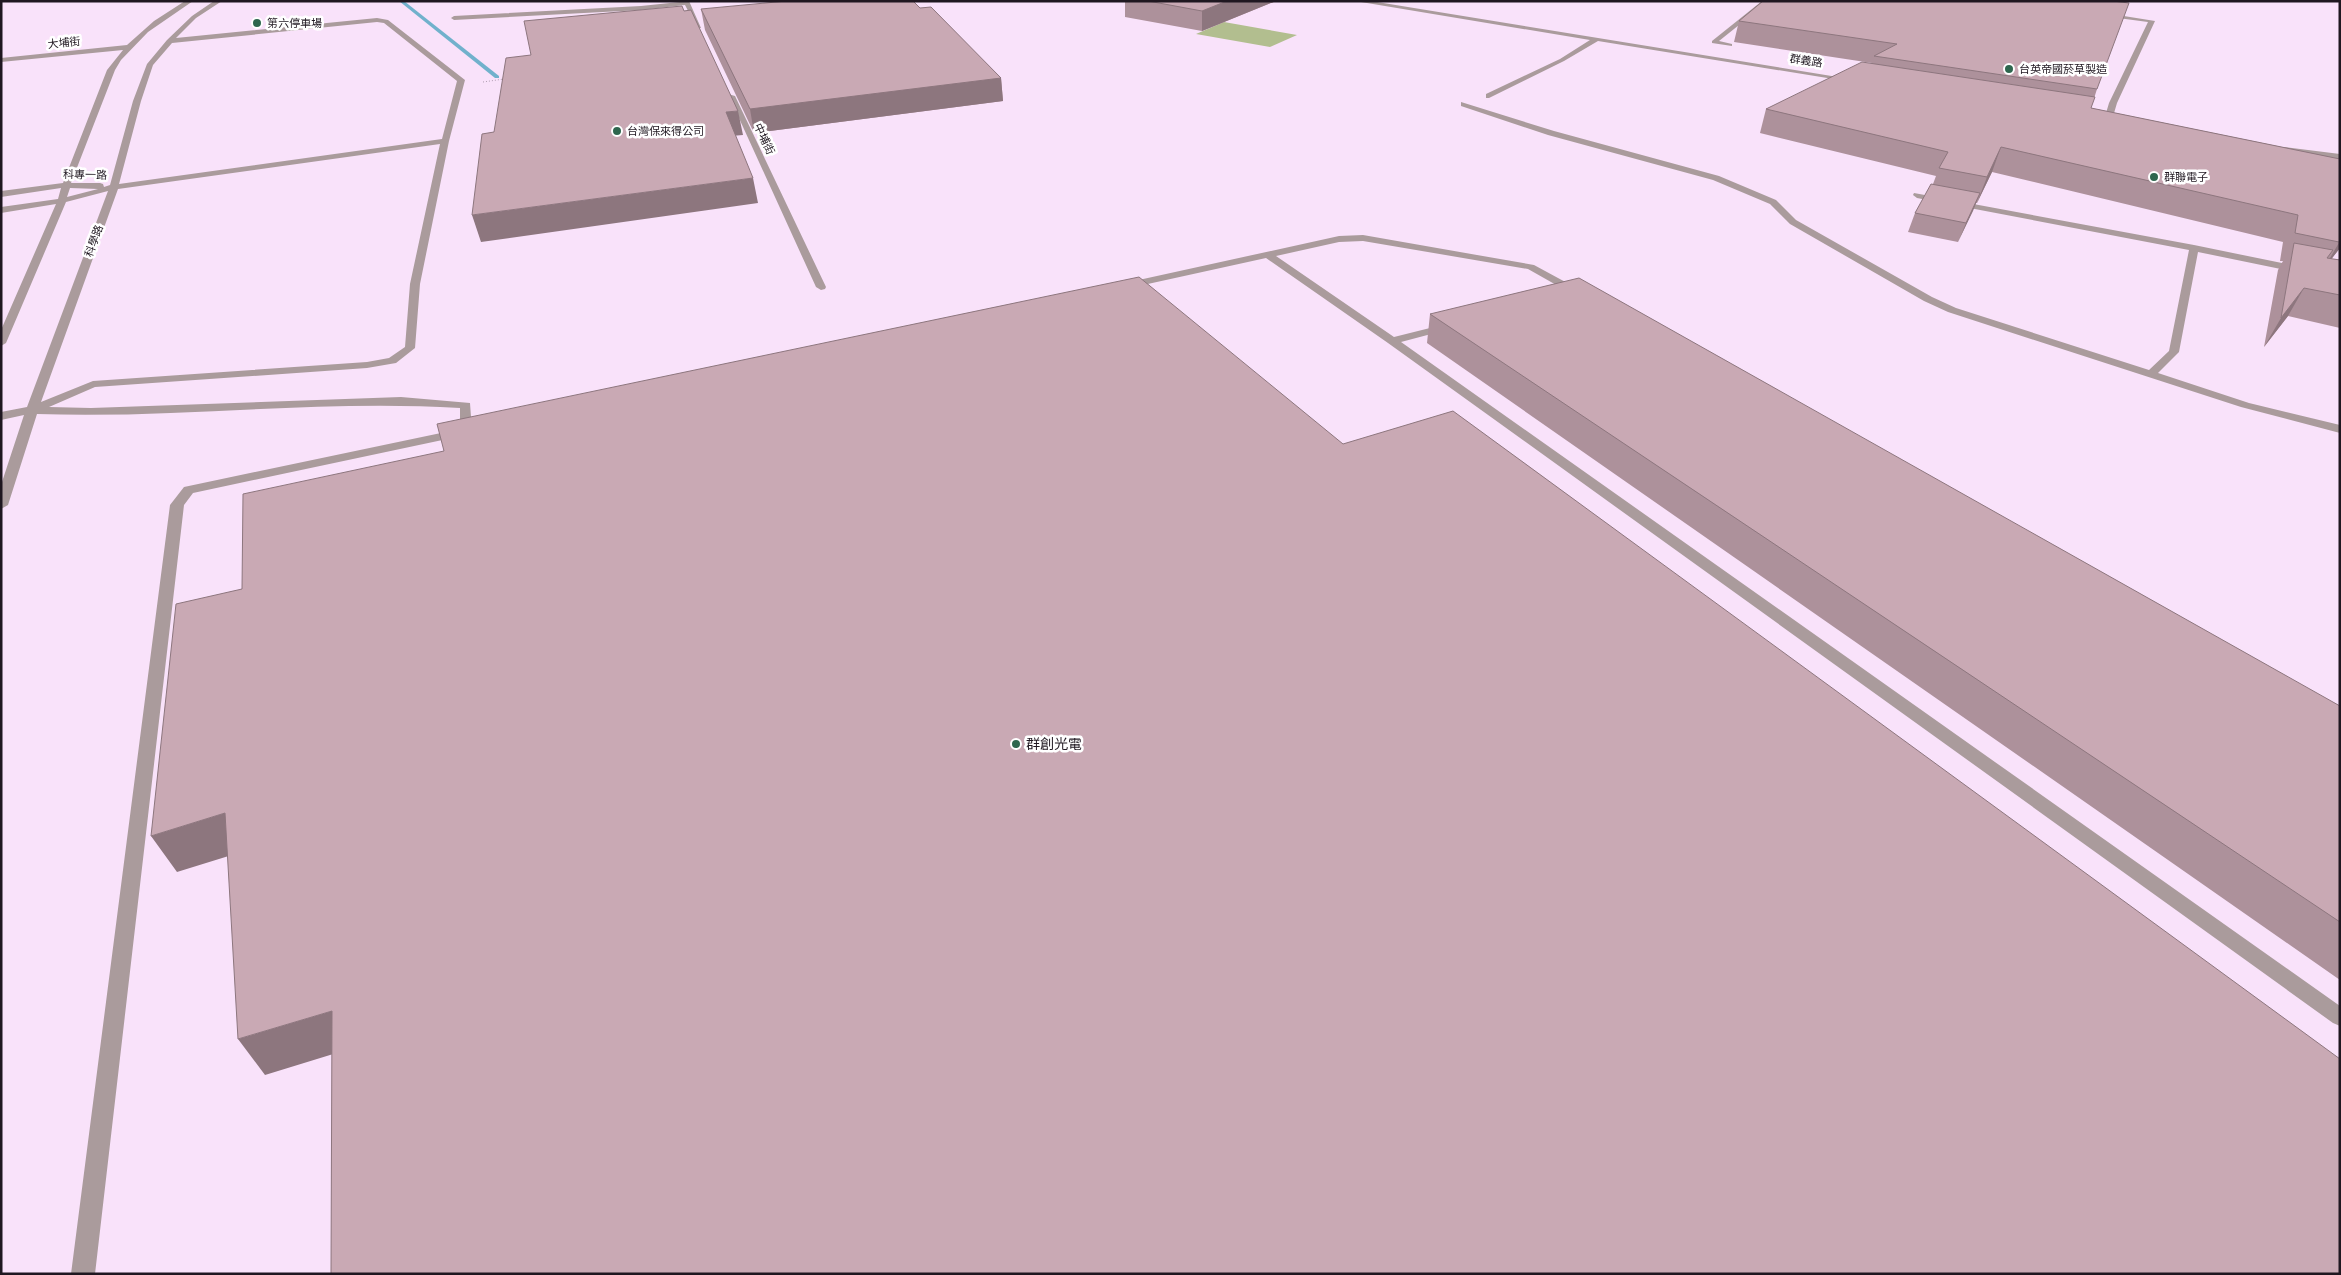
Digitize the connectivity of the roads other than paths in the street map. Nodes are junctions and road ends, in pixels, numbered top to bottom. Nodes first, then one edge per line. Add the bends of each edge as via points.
1 (190, 1) edge
2 (218, 1) edge
3 (1358, 1) edge
4 (1766, 1) edge
5 (687, 2) edge
6 (2092, 14) edge
7 (454, 18) dead end
8 (704, 38) edge
9 (1597, 39) junction
10 (169, 42) junction
11 (1730, 45) dead end
12 (128, 46) junction
13 (1, 60) edge
14 (1862, 81) edge
15 (729, 92) edge
16 (1489, 96) dead end
17 (1464, 104) dead end
18 (2098, 119) edge
19 (2108, 120) junction
20 (2116, 122) edge
21 (445, 141) junction
22 (2281, 148) edge
23 (2340, 157) edge
24 (66, 185) junction
25 (114, 187) junction
26 (1, 194) edge
27 (1917, 195) dead end
28 (60, 202) junction
29 (1, 210) edge
30 (2194, 248) junction
31 (1268, 255) junction
32 (2340, 278) edge
33 (821, 287) dead end
34 (1113, 289) edge
35 (1561, 298) edge
36 (1458, 324) edge
37 (1392, 341) junction
38 (1, 343) edge
39 (2150, 375) junction
40 (32, 410) junction
41 (1, 416) edge
42 (2340, 429) edge
43 (1, 505) edge
44 (2340, 1017) edge
45 (83, 1274) edge

1 - 12 street
2 - 10 street, 科學路 via 194,17
3 - 9 street, 群義路
4 - 11 street via 1714,42
5 - 7 street
5 - 8 street
6 - 19 street via 2152,21
9 - 14 street, 群義路
9 - 16 street
10 - 21 street via 355,21 386,21 461,80
10 - 25 street, 科學路 via 150,64
12 - 13 street, 大埔街
12 - 24 street via 110,70
15 - 33 street, 中埔街
17 - 39 street via 1551,133 1716,178 1773,202 1793,222 1952,310
18 - 19 street
19 - 20 street
21 - 25 street
21 - 40 street via 415,284 410,348 392,360 367,365 93,384
22 - 23 street
24 - 25 street, 科專一路
24 - 26 street, 科專一路
24 - 28 street
25 - 28 street, 科專一路
25 - 40 street, 科學路
27 - 30 street
28 - 29 street, 科專一路
28 - 38 street via 59,211
30 - 32 street
30 - 39 street via 2174,352
31 - 34 street
31 - 35 street via 1339,239 1363,238 1532,267 1584,296
31 - 37 street
36 - 37 street
37 - 44 street
39 - 42 street via 2245,405
40 - 41 street
40 - 43 street, 科學路
40 - 45 street via 91,412 401,401 466,405 471,429 189,490 177,505

